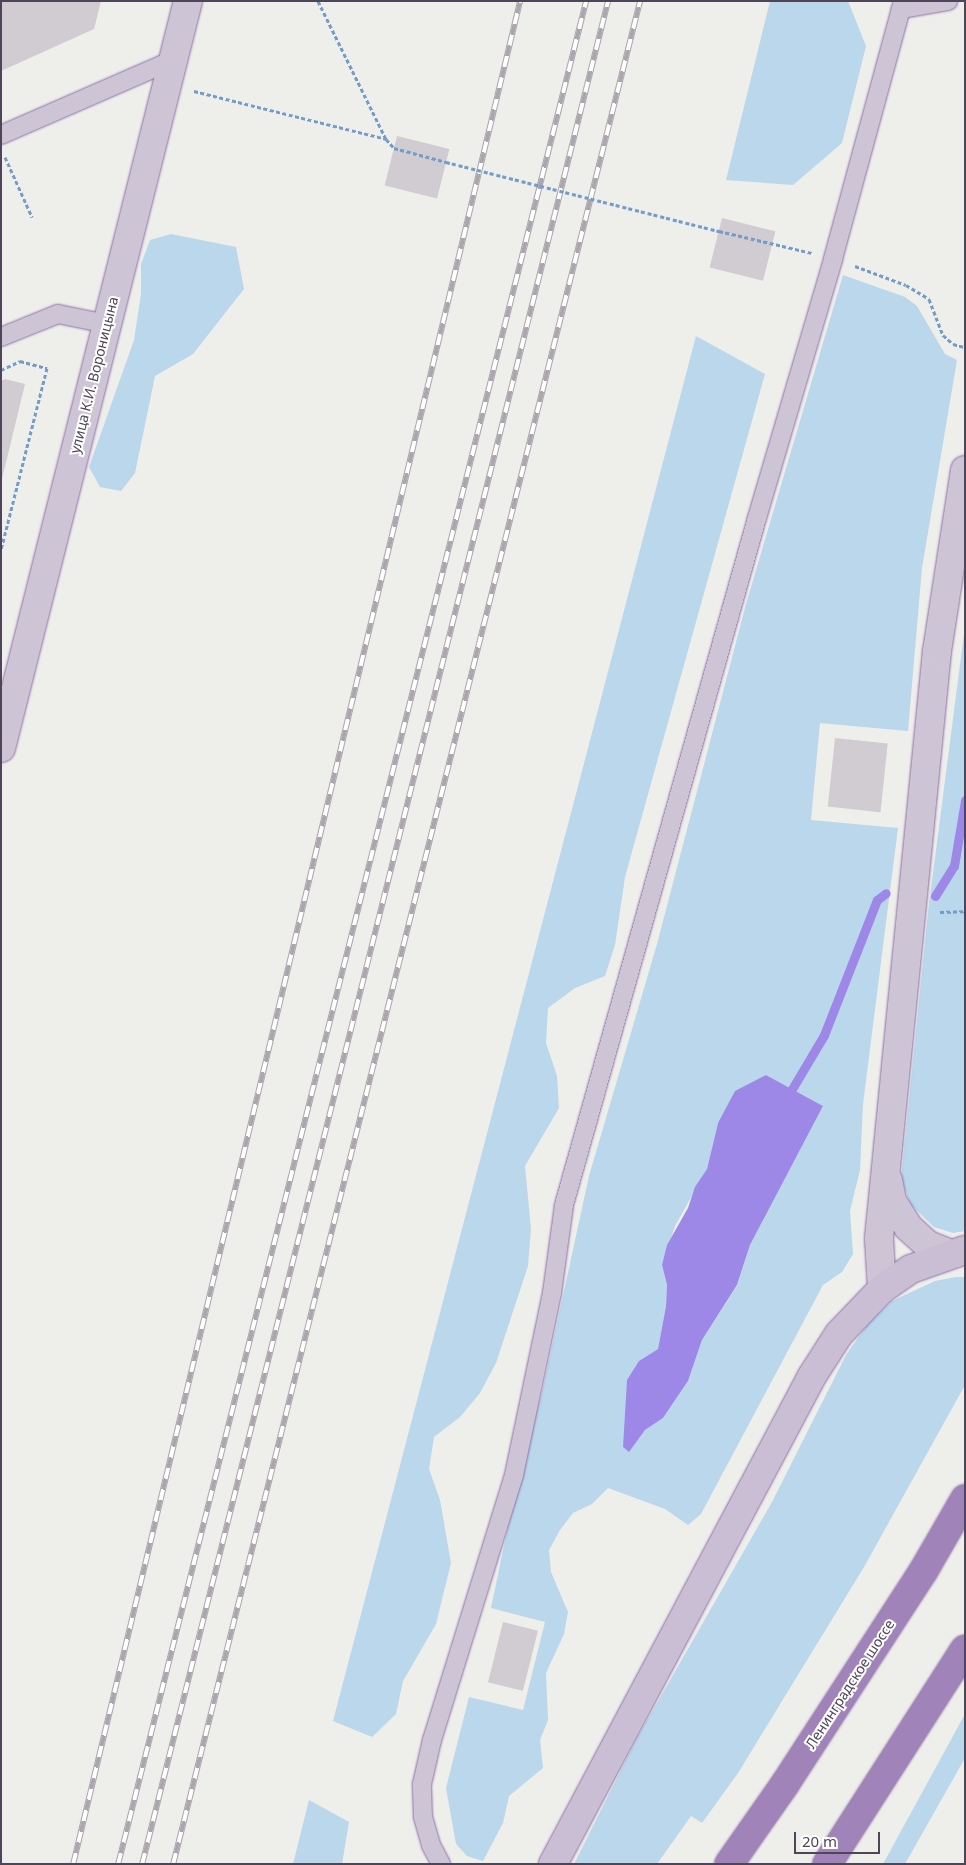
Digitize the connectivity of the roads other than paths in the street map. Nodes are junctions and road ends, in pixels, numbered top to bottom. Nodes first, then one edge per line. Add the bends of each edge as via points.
1 (188, 1) edge
2 (948, 1) edge
3 (902, 5) edge
4 (170, 72) junction
5 (1, 135) edge
6 (107, 324) junction
7 (1, 337) edge
8 (965, 470) edge
9 (1, 748) edge
10 (886, 1172) junction
11 (960, 1253) edge
12 (882, 1289) junction
13 (965, 1499) edge
14 (963, 1653) edge
15 (442, 1864) edge
16 (553, 1864) edge
17 (728, 1864) edge
18 (828, 1864) edge

1 - 4 street, улица К.И. Вороницына
2 - 3 lane
3 - 15 lane via 834,259 754,527 564,1205 552,1292 514,1475 432,1740 422,1784 423,1818 431,1845
4 - 5 lane
4 - 6 street, улица К.И. Вороницына
6 - 7 lane via 58,314
6 - 9 street, улица К.И. Вороницына
8 - 10 street via 937,652
10 - 11 street via 892,1201 908,1227 928,1245
10 - 12 street via 880,1238
11 - 12 main road via 910,1269
12 - 16 main road via 839,1334 812,1376
13 - 17 highway, Ленинградское шоссе via 786,1784
14 - 18 highway

